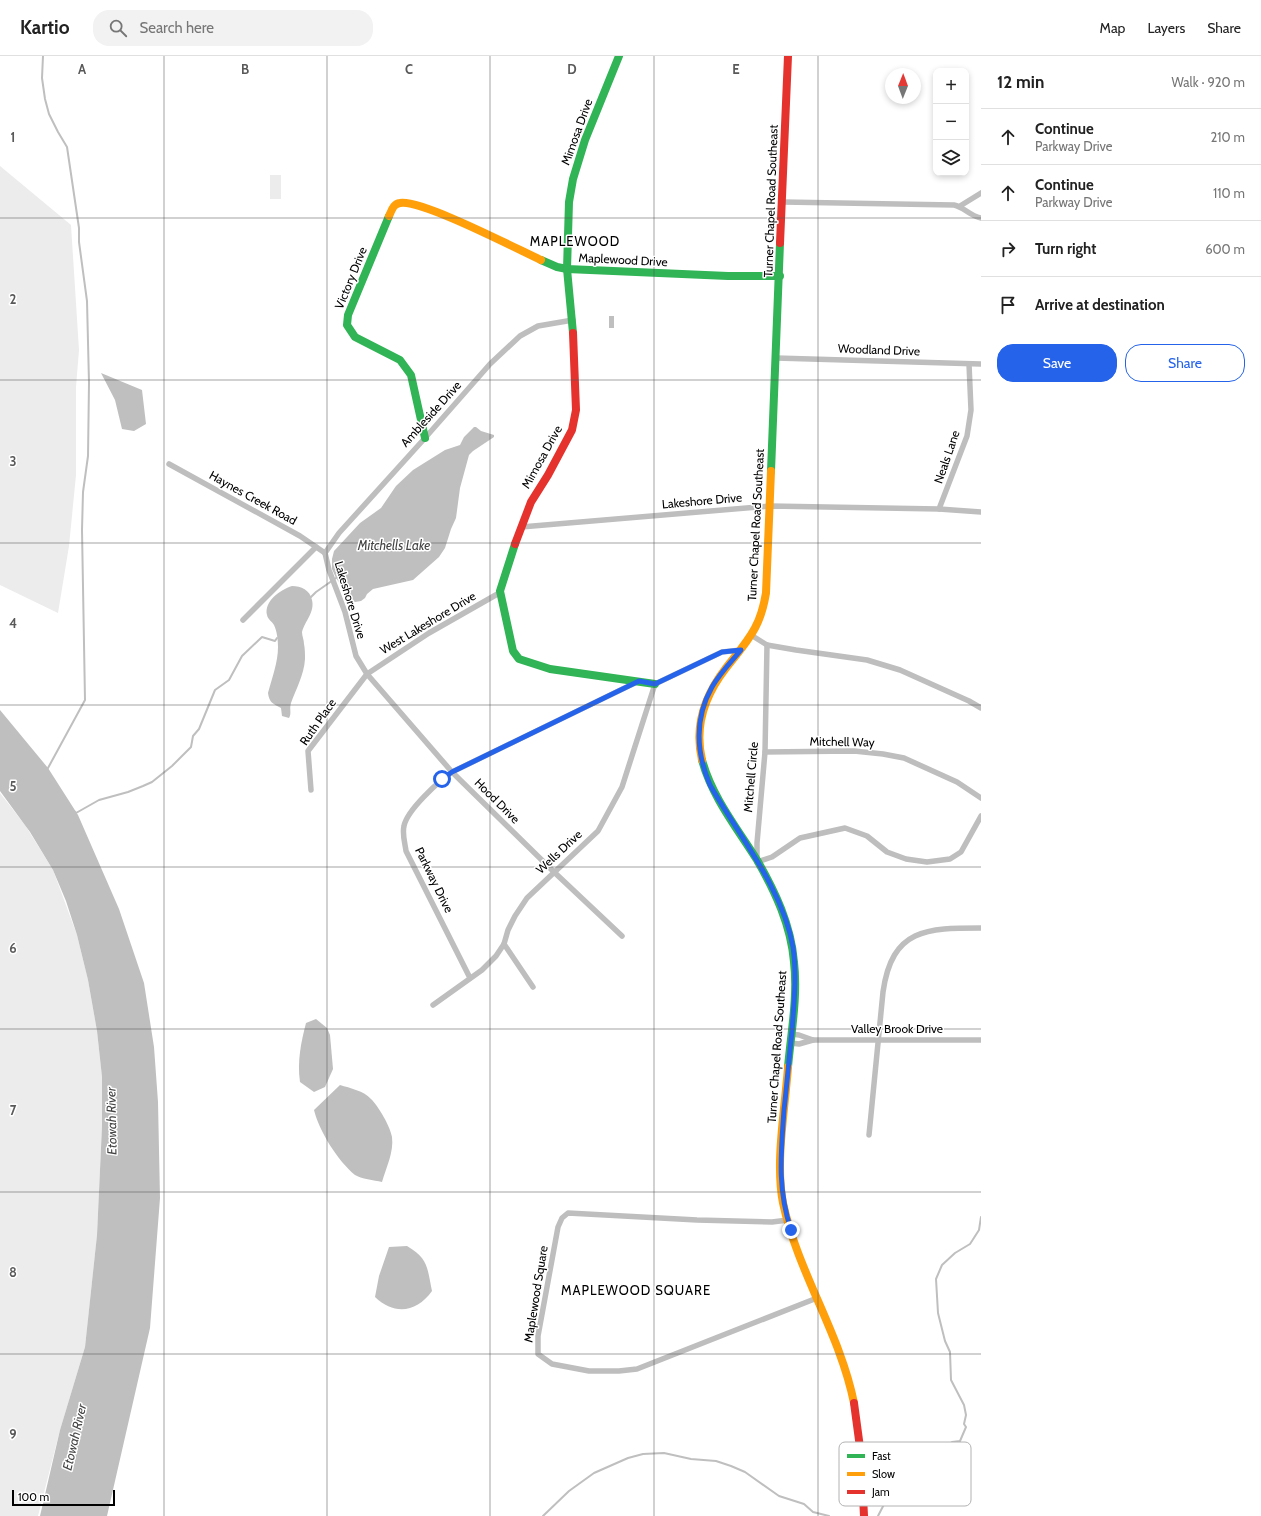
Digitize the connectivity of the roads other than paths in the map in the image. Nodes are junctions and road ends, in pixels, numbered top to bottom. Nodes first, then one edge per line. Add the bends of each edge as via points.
1 (619, 56) edge
2 (788, 56) edge
3 (981, 193) edge
4 (407, 202) joint
5 (783, 202) junction
6 (960, 206) junction
7 (981, 218) edge
8 (567, 269) junction
9 (780, 276) junction
10 (573, 320) junction
11 (776, 358) junction
12 (969, 364) junction
13 (981, 364) edge
14 (425, 438) junction
15 (169, 464) dead end
16 (770, 506) junction
17 (939, 509) junction
18 (981, 512) edge
19 (521, 527) junction
20 (316, 547) junction
21 (325, 553) junction
22 (500, 592) junction
23 (243, 620) dead end
24 (751, 635) junction
25 (767, 645) junction
26 (741, 650) junction
27 (367, 674) junction
28 (639, 681) junction
29 (655, 684) junction
30 (981, 708) edge
31 (765, 752) junction
32 (452, 772) junction
33 (311, 790) dead end
34 (981, 798) edge
35 (981, 816) edge
36 (757, 862) junction
37 (554, 872) junction
38 (981, 928) edge
39 (622, 936) dead end
40 (504, 944) junction
41 (470, 978) junction
42 (533, 987) dead end
43 (433, 1006) dead end
44 (791, 1034) junction
45 (813, 1040) junction
46 (878, 1040) junction
47 (981, 1040) edge
48 (790, 1043) junction
49 (869, 1135) dead end
50 (788, 1220) junction
51 (818, 1298) junction
52 (861, 1442) edge
53 (864, 1506) edge
54 (864, 1516) edge

1 - 8 street, Mimosa Drive via 584,140 573,179 568,211
2 - 5 street, Turner Chapel Road Southeast
3 - 6 street
4 - 8 street, Maplewood Drive via 442,214 557,267
4 - 14 street, Victory Drive via 398,203 393,207 348,315 347,325 355,337 400,360 411,375
5 - 6 street
5 - 9 street, Turner Chapel Road Southeast
6 - 7 street
8 - 9 street, Maplewood Drive
8 - 10 street, Mimosa Drive
9 - 11 street, Turner Chapel Road Southeast
10 - 14 street, Ambleside Drive via 538,326 520,336 490,364
10 - 19 street, Mimosa Drive via 576,410 572,430 531,502
11 - 12 street, Woodland Drive
11 - 16 street, Turner Chapel Road Southeast
12 - 13 street, Woodland Drive
12 - 17 street, Neals Lane via 971,410 967,436
14 - 21 street, Ambleside Drive via 339,533
15 - 20 street, Haynes Creek Road
16 - 17 street, Lakeshore Drive
16 - 19 street, Lakeshore Drive
16 - 24 street, Turner Chapel Road Southeast via 765,602 760,619
17 - 18 street, Lakeshore Drive
19 - 22 street, Mimosa Drive
20 - 21 street, Haynes Creek Road
20 - 23 street
21 - 27 street, Lakeshore Drive via 345,612 356,656
22 - 27 street, West Lakeshore Drive via 429,633
22 - 28 street, Mimosa Drive via 513,651 519,659 550,669
24 - 25 street
24 - 26 street, Turner Chapel Road Southeast
25 - 30 street via 867,660 900,670
25 - 31 street, Mitchell Circle
26 - 29 street via 722,652
26 - 36 street, Turner Chapel Road Southeast via 718,678 707,698 700,723 699,751 710,785
27 - 32 street, Hood Drive
27 - 33 street, Ruth Place via 308,751
28 - 29 street, Mimosa Drive
28 - 32 street, Parkway Drive
29 - 37 street, Wells Drive via 632,760 610,811 598,832
31 - 34 street, Mitchell Way via 854,751 890,755 904,758 957,782
31 - 36 street, Mitchell Circle via 756,843
32 - 37 street, Hood Drive
32 - 41 street, Parkway Drive via 442,779 409,815 404,825 403,836 406,851
35 - 36 street via 961,852 950,860 928,862 906,859 887,852 867,836 845,828 800,838 772,857
36 - 44 street, Turner Chapel Road Southeast via 779,902 792,942 795,974
37 - 39 street, Hood Drive
37 - 40 street, Wells Drive via 527,898 514,916
38 - 46 street via 944,928 927,932 910,939 898,951 886,974
40 - 41 street, Wells Drive via 496,956
40 - 42 street
41 - 43 street, Wells Drive
44 - 45 street, Valley Brook Drive
44 - 48 street, Turner Chapel Road Southeast
45 - 46 street, Valley Brook Drive
45 - 48 street, Valley Brook Drive via 799,1044
46 - 47 street, Valley Brook Drive
46 - 49 street
48 - 50 street, Turner Chapel Road Southeast via 780,1163 781,1188
50 - 51 street, Turner Chapel Road Southeast
50 - 51 street, Maplewood Square via 697,1220 568,1213 558,1227 538,1336 538,1354 552,1364 589,1371 637,1369
51 - 52 street, Turner Chapel Road Southeast via 841,1356 854,1399
53 - 54 street, Turner Chapel Road Southeast

